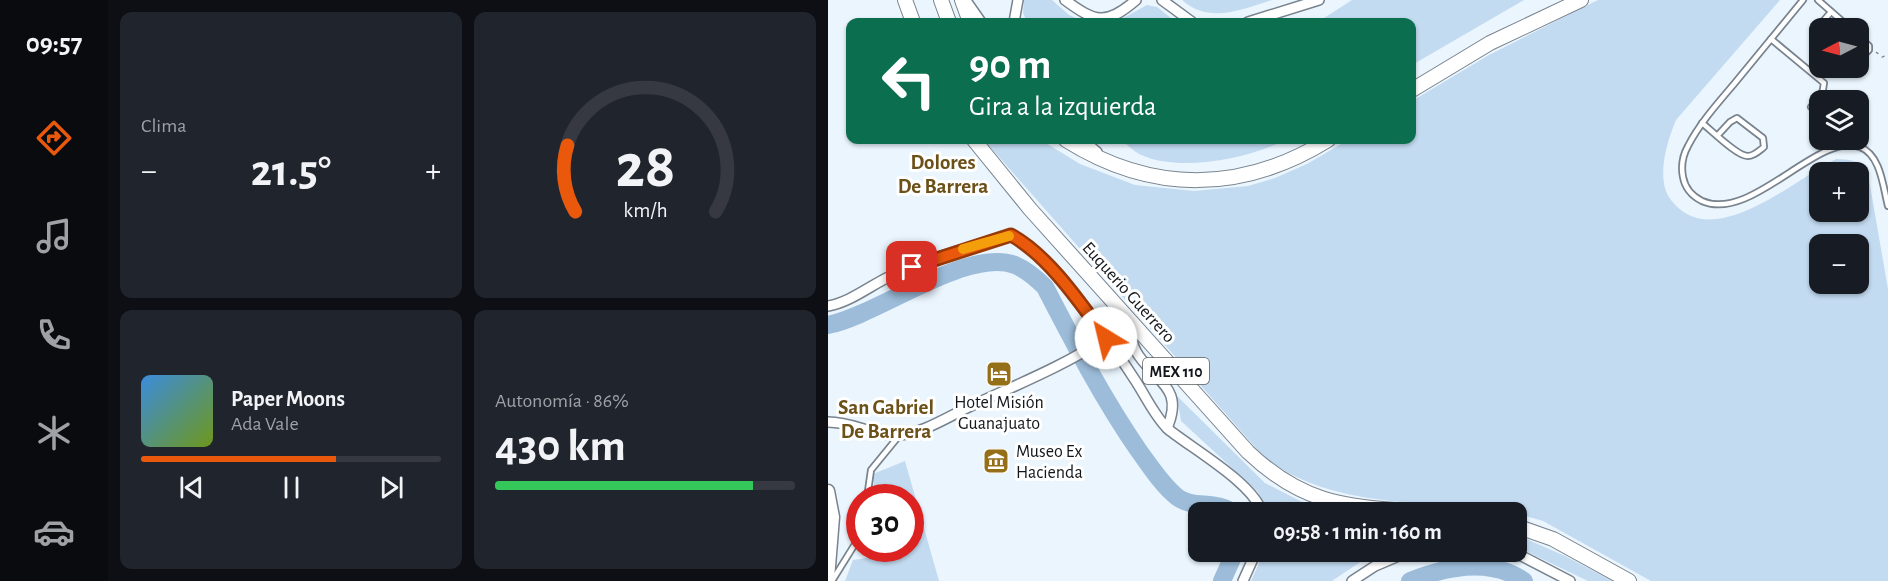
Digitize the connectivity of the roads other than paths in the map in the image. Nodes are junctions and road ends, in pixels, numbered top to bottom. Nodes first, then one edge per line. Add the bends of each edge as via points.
1 (905, 0) edge
2 (940, 0) edge
3 (964, 0) edge
4 (1065, 0) edge
5 (1136, 0) edge
6 (1162, 0) edge
7 (1319, 0) edge
8 (1581, 0) edge
9 (1803, 0) edge
10 (1818, 0) edge
11 (1831, 12) junction
12 (912, 18) edge
13 (947, 18) edge
14 (969, 18) edge
15 (978, 18) edge
16 (1095, 18) edge
17 (1106, 18) edge
18 (1186, 18) edge
19 (1261, 18) edge
20 (1826, 18) edge
21 (1838, 18) edge
22 (1771, 39) junction
23 (1416, 88) edge
24 (1823, 90) edge
25 (1702, 123) junction
26 (1717, 136) junction
27 (977, 144) edge
28 (1073, 144) edge
29 (1088, 144) edge
30 (1320, 144) edge
31 (1110, 164) junction
32 (1888, 206) edge
33 (828, 306) edge
34 (1130, 320) junction
35 (1106, 338) junction
36 (828, 422) edge
37 (1167, 428) junction
38 (900, 435) junction
39 (869, 484) edge
40 (828, 491) edge
41 (1257, 502) edge
42 (1331, 502) edge
43 (1527, 530) edge
44 (846, 557) edge
45 (1527, 559) edge
46 (1252, 562) edge
47 (1384, 562) edge
48 (830, 580) edge
49 (1243, 581) edge
50 (1352, 581) edge
51 (1570, 581) edge
52 (1629, 581) edge

1 - 12 main road
2 - 13 main road
3 - 14 main road
3 - 15 street
4 - 16 street
5 - 17 street
6 - 18 street
7 - 19 street
8 - 23 main road via 1490,43
9 - 22 lane
10 - 11 lane
11 - 20 lane
11 - 21 lane
22 - 24 lane via 1824,83
22 - 25 lane
25 - 26 lane
25 - 32 lane via 1682,161 1686,188 1702,201 1736,202 1826,152 1851,146 1861,147 1872,156
26 - 26 lane via 1742,156 1752,156 1764,147 1763,138 1737,118
27 - 34 main road, Euquerio Guerrero / MEX 110
28 - 31 main road
29 - 31 street
30 - 31 main road via 1280,164 1229,178 1156,178
33 - 35 street via 843,302 893,274 1011,235 1022,241 1072,292
34 - 37 street via 1132,344 1171,393 1173,407
34 - 42 main road, Euquerio Guerrero / MEX 110 via 1271,473 1290,486
35 - 37 street
35 - 38 street via 1066,362 915,432
36 - 38 street via 848,422 865,431
37 - 41 street via 1207,456
38 - 39 lane via 871,470
40 - 48 main road via 833,517
43 - 52 main road via 1553,538
44 - 48 lane
45 - 51 street
46 - 49 street
47 - 50 street

